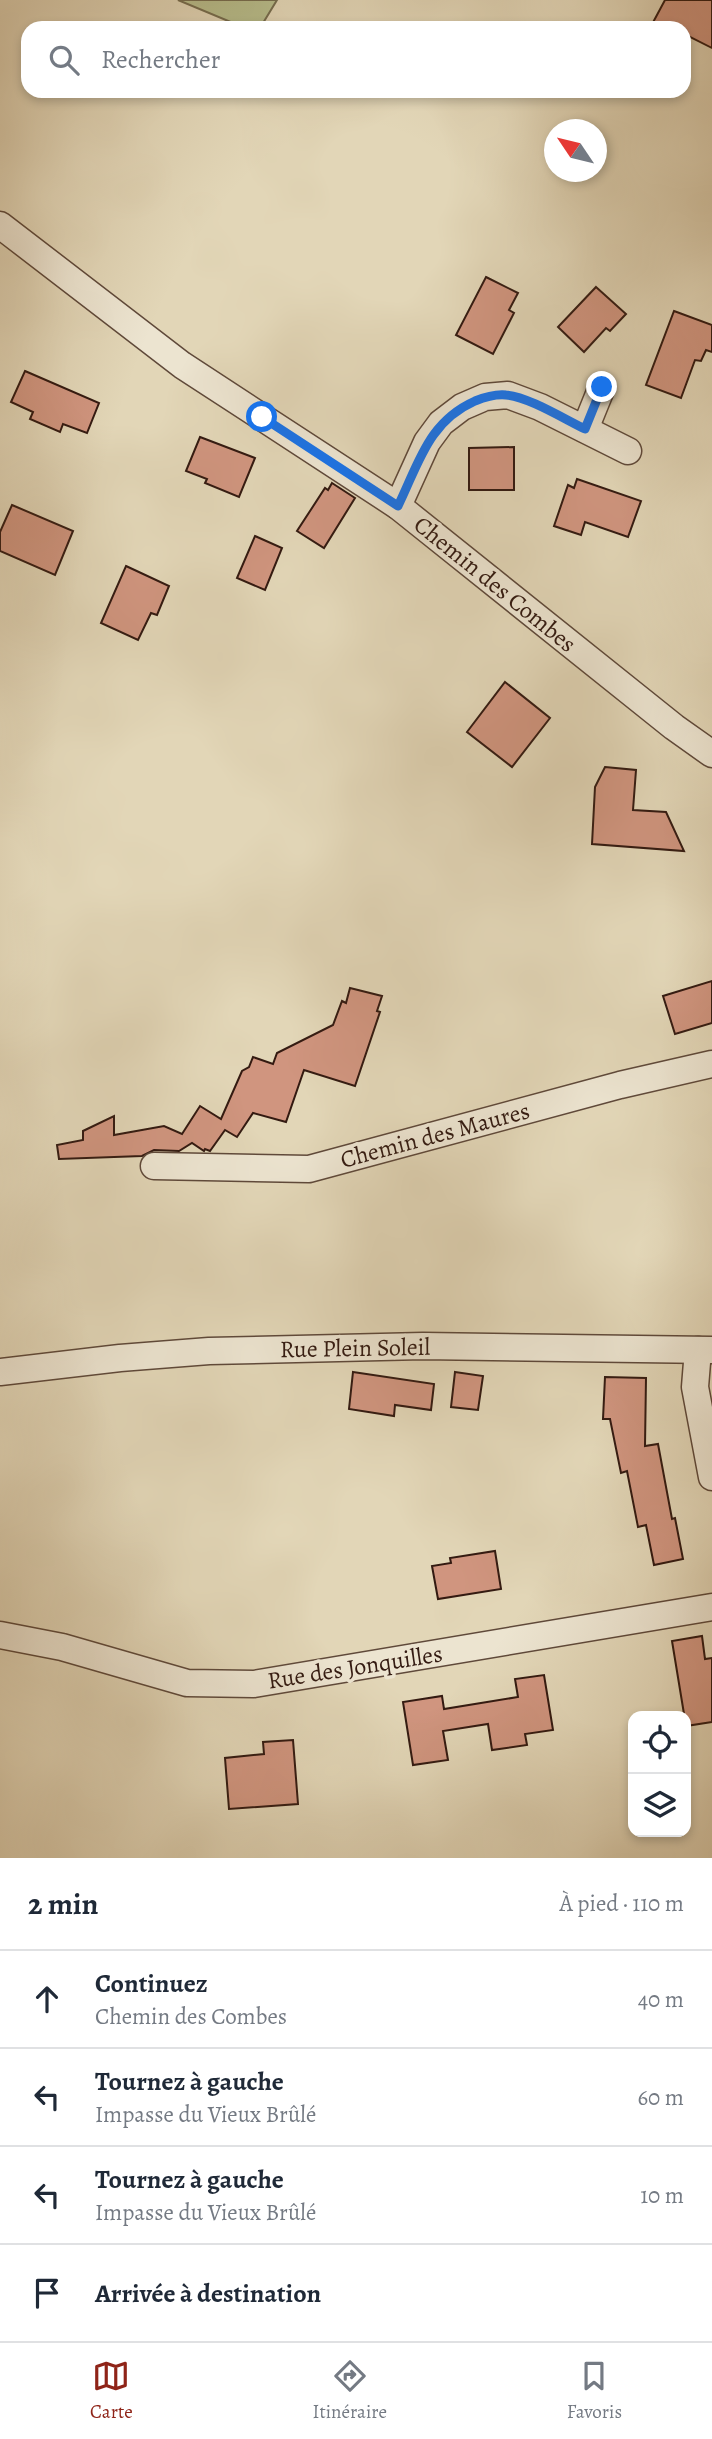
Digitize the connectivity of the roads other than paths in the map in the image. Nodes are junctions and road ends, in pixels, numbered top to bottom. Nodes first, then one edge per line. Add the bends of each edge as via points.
1 (0, 225) edge
2 (602, 387) dead end
3 (585, 429) junction
4 (628, 451) dead end
5 (398, 506) junction
6 (712, 754) edge
7 (712, 1064) edge
8 (154, 1166) dead end
9 (705, 1350) edge
10 (0, 1372) edge
11 (712, 1477) edge
12 (712, 1607) edge
13 (0, 1635) edge

1 - 5 street, Chemin des Combes via 182,365
2 - 3 street
3 - 4 street
3 - 5 street via 508,394 485,397 441,423 427,442
5 - 6 street, Chemin des Combes
7 - 8 street, Chemin des Maures via 309,1169
9 - 10 street, Rue Plein Soleil via 423,1346 209,1351
9 - 11 street via 695,1387
12 - 13 street, Rue des Jonquilles via 254,1684 187,1682

